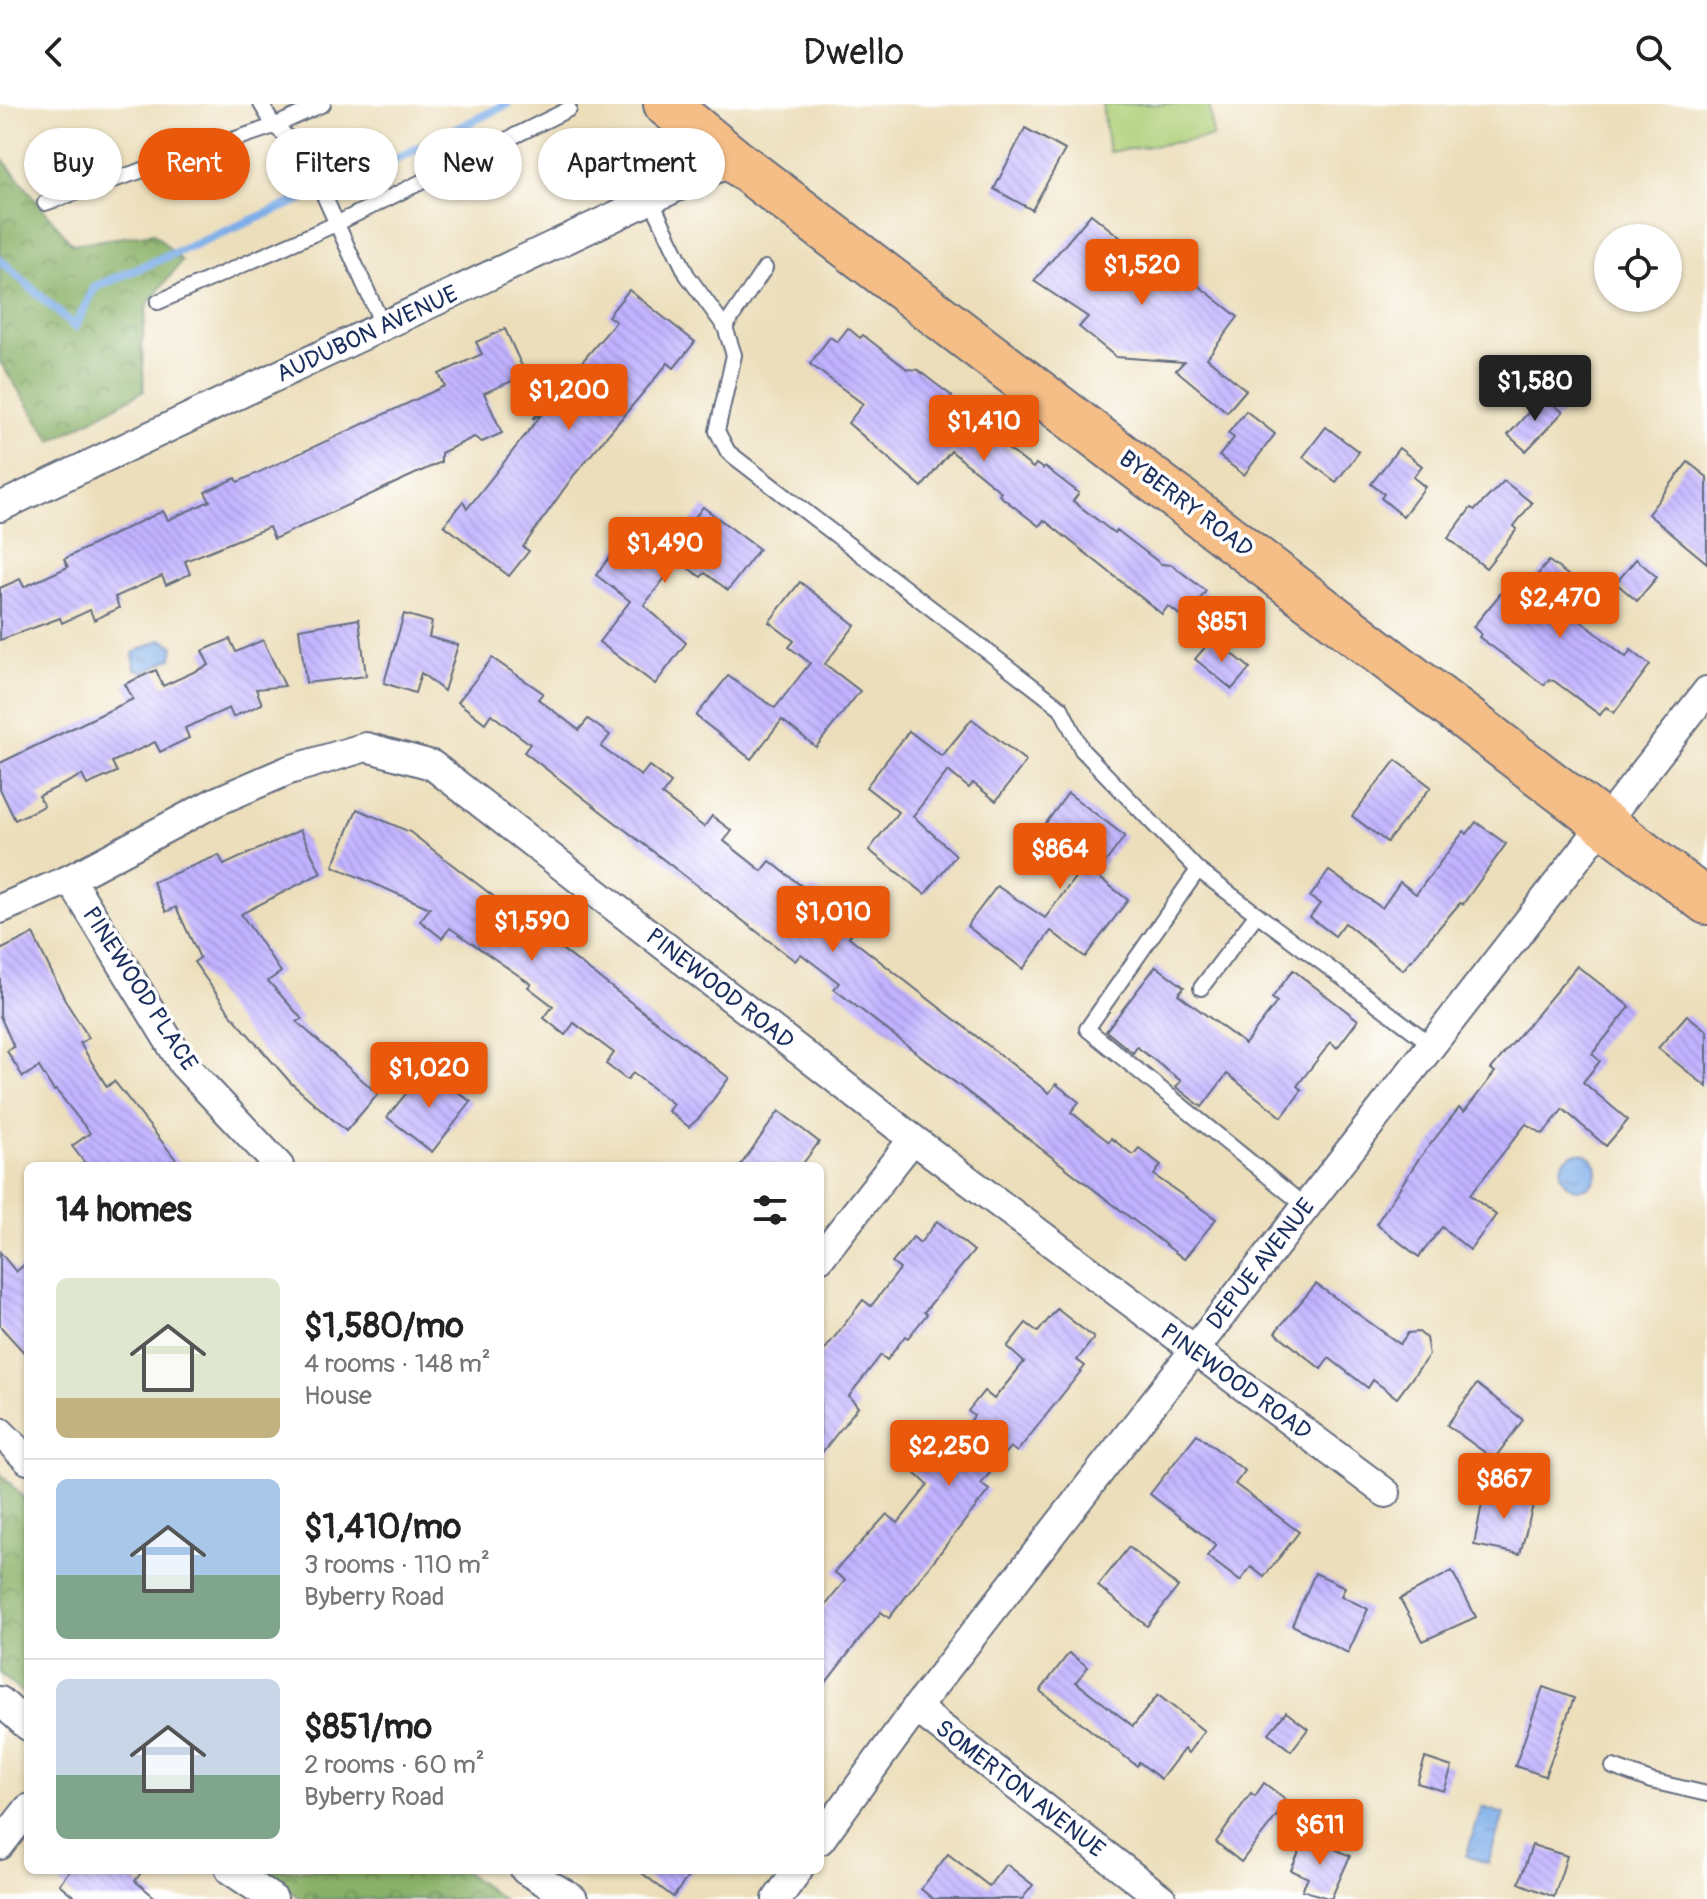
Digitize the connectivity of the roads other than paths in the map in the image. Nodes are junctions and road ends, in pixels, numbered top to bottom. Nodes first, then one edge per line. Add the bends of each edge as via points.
1 (261, 104) edge
2 (323, 104) edge
3 (666, 104) edge
4 (569, 109) dead end
5 (274, 126) junction
6 (734, 160) junction
7 (725, 164) edge
8 (651, 200) joint
9 (45, 203) dead end
10 (335, 217) junction
11 (765, 268) dead end
12 (158, 302) dead end
13 (383, 326) junction
14 (725, 327) junction
15 (0, 507) edge
16 (1707, 691) edge
17 (1604, 823) junction
18 (1198, 870) junction
19 (70, 879) junction
20 (1707, 902) edge
21 (0, 909) edge
22 (1257, 914) junction
23 (1201, 988) dead end
24 (1432, 1045) junction
25 (913, 1139) junction
26 (275, 1162) edge
27 (1306, 1207) junction
28 (824, 1253) edge
29 (1193, 1352) junction
30 (0, 1432) edge
31 (24, 1456) edge
32 (1386, 1493) dead end
33 (0, 1701) edge
34 (916, 1708) junction
35 (24, 1722) edge
36 (1613, 1767) dead end
37 (1707, 1794) edge
38 (24, 1814) edge
39 (824, 1834) edge
40 (0, 1845) edge
41 (236, 1874) edge
42 (532, 1874) edge
43 (795, 1874) edge
44 (273, 1899) edge
45 (573, 1899) edge
46 (777, 1899) edge
47 (1162, 1899) edge

1 - 5 lane
2 - 5 lane
3 - 6 main road, BYBERRY ROAD
4 - 10 lane
5 - 9 lane
5 - 10 lane via 303,149
6 - 7 street, AUDUBON AVENUE
6 - 17 main road, BYBERRY ROAD
8 - 13 street, AUDUBON AVENUE
8 - 14 lane via 687,275
10 - 12 lane
10 - 13 lane
11 - 14 lane
13 - 15 street, AUDUBON AVENUE
14 - 18 lane via 734,355 717,431 728,452 1061,708 1082,750
16 - 17 street, DEPUE AVENUE
17 - 20 main road, BYBERRY ROAD
17 - 24 street, DEPUE AVENUE
18 - 22 lane
18 - 27 lane via 1087,1029
19 - 21 street, PINEWOOD ROAD
19 - 25 street, PINEWOOD ROAD via 215,802 289,770 366,747 432,765
19 - 26 street, PINEWOOD PLACE via 183,1064
22 - 23 lane
22 - 24 lane
24 - 27 street, DEPUE AVENUE
25 - 28 street
25 - 29 street, PINEWOOD ROAD
27 - 29 street, DEPUE AVENUE
29 - 32 street, PINEWOOD ROAD
29 - 34 street, DEPUE AVENUE
30 - 31 street
33 - 35 street
34 - 39 street, DEPUE AVENUE
34 - 47 street, SOMERTON AVENUE
36 - 37 lane
38 - 40 street
41 - 44 street
42 - 45 street
43 - 46 street

